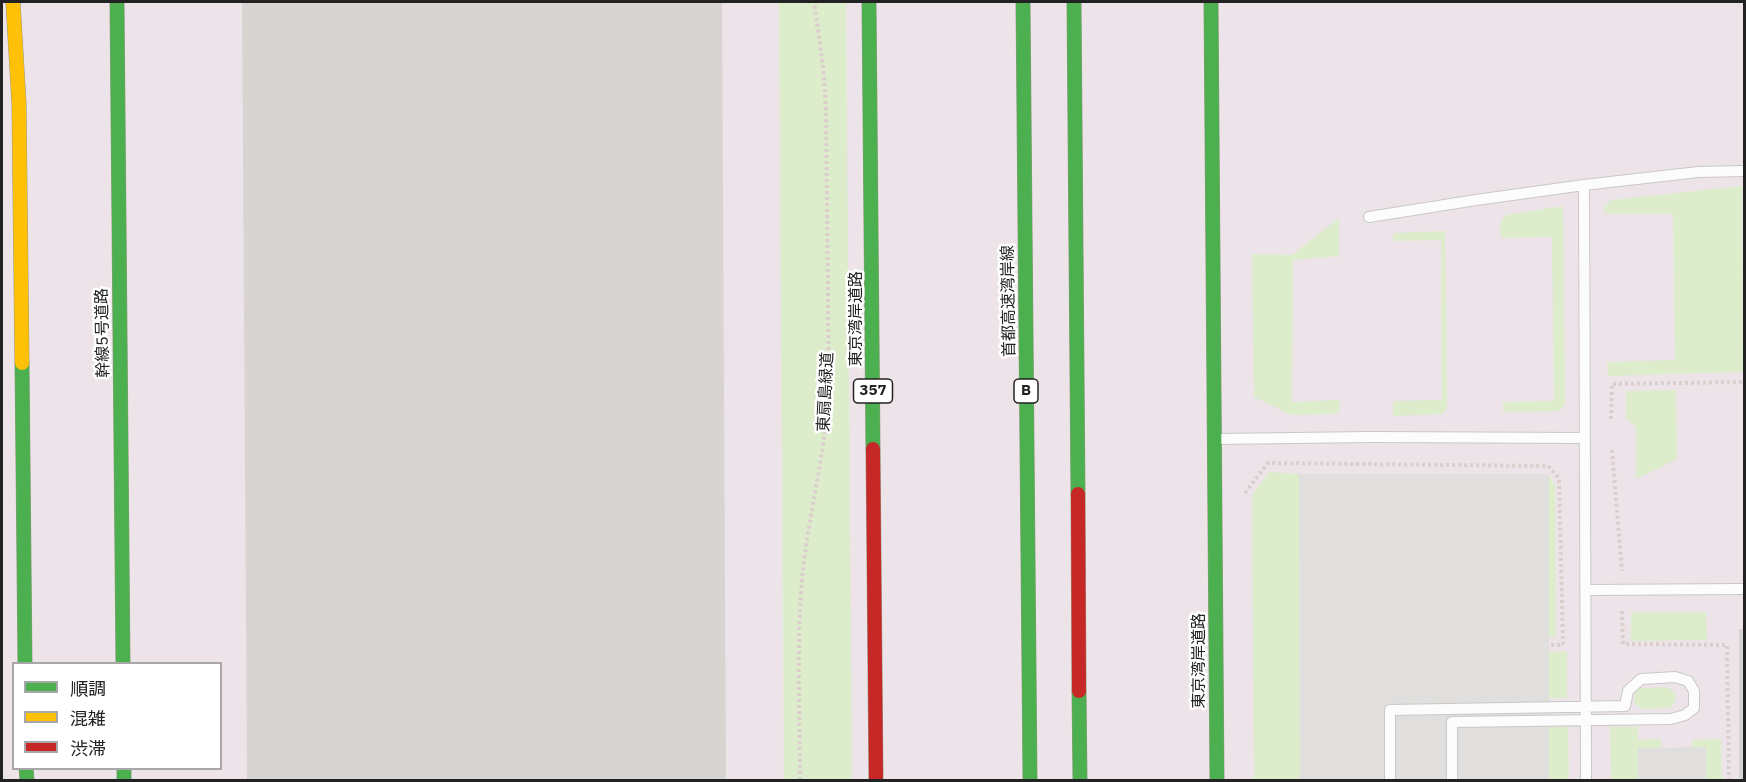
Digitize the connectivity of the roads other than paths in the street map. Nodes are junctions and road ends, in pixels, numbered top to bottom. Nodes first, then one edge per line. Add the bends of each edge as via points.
1 (13, 2) edge
2 (117, 2) edge
3 (869, 2) edge
4 (1023, 2) edge
5 (1074, 2) edge
6 (1211, 2) edge
7 (1744, 171) edge
8 (1584, 185) junction
9 (1369, 216) dead end
10 (1585, 438) junction
11 (1214, 439) junction
12 (1744, 589) edge
13 (1586, 590) junction
14 (25, 662) edge
15 (123, 662) edge
16 (1586, 707) junction
17 (1586, 720) junction
18 (876, 780) edge
19 (1030, 780) edge
20 (1080, 780) edge
21 (1217, 780) edge
22 (1390, 780) edge
23 (1452, 780) edge
24 (1586, 780) edge

1 - 14 main road via 19,104
2 - 15 main road, 幹線5号道路
3 - 18 main road, 東京湾岸道路 / 357
4 - 19 main road, 首都高速湾岸線 / B
5 - 20 main road
6 - 11 main road, 東京湾岸道路
7 - 8 lane via 1698,172
8 - 9 lane
8 - 10 lane
10 - 11 lane
10 - 13 lane
11 - 21 main road, 東京湾岸道路
12 - 13 lane
13 - 16 lane
16 - 17 lane
16 - 17 lane via 1625,706 1628,691 1641,679 1675,677 1689,681 1694,691 1694,708 1671,719
16 - 22 lane via 1390,710
17 - 23 lane via 1452,722
17 - 24 lane

